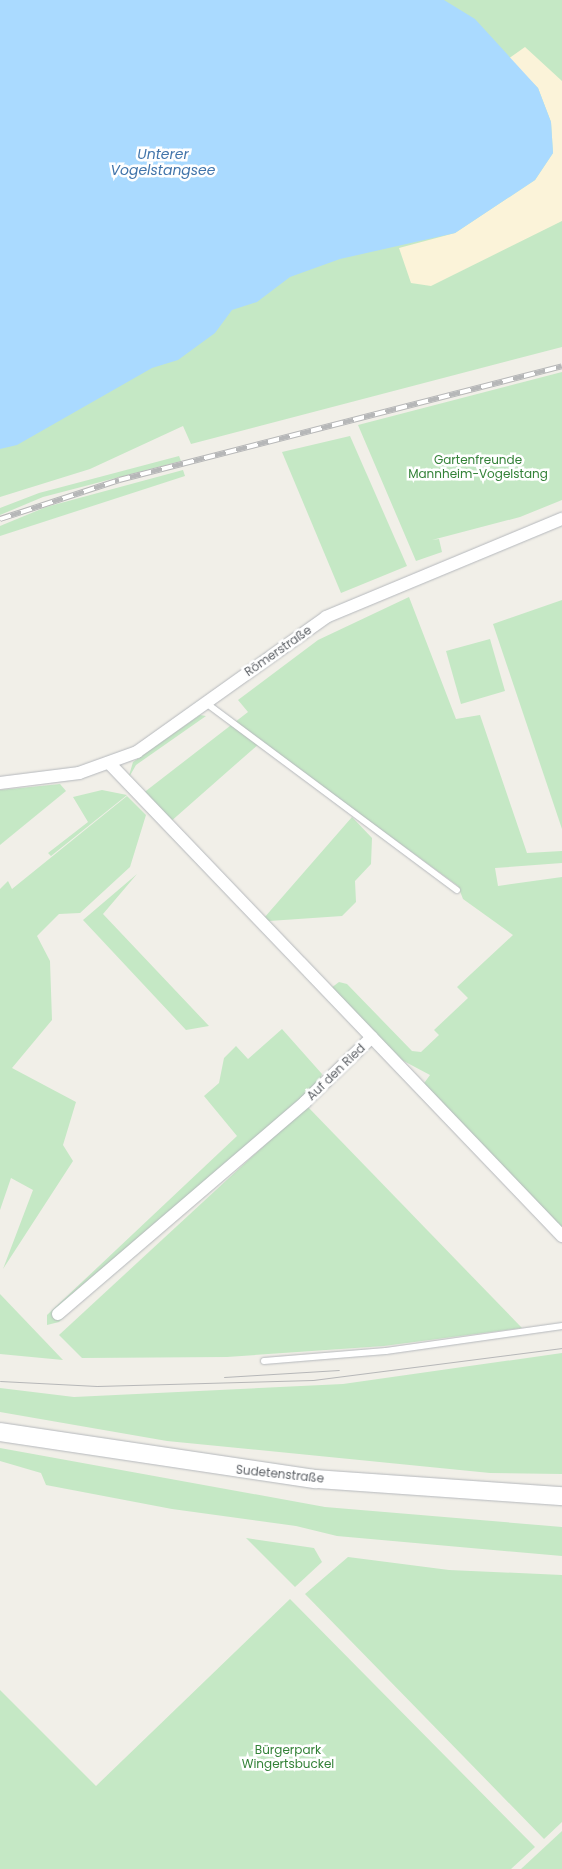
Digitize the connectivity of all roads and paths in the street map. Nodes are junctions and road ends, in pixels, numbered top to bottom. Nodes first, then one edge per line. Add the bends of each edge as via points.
1 (562, 519) edge
2 (206, 703) junction
3 (110, 764) junction
4 (0, 783) edge
5 (457, 890) dead end
6 (372, 1037) junction
7 (562, 1236) edge
8 (58, 1314) dead end
9 (562, 1326) edge
10 (264, 1361) dead end
11 (0, 1432) edge
12 (562, 1496) edge

1 - 2 street, Römerstraße via 326,617
2 - 3 street, Römerstraße via 159,738
2 - 5 lane via 215,713
3 - 4 street, Römerstraße via 52,778
3 - 6 street, Auf den Ried
6 - 7 street
6 - 8 street, Auf den Ried via 304,1102
9 - 10 lane via 386,1351
11 - 12 main road, Sudetenstraße via 316,1479

